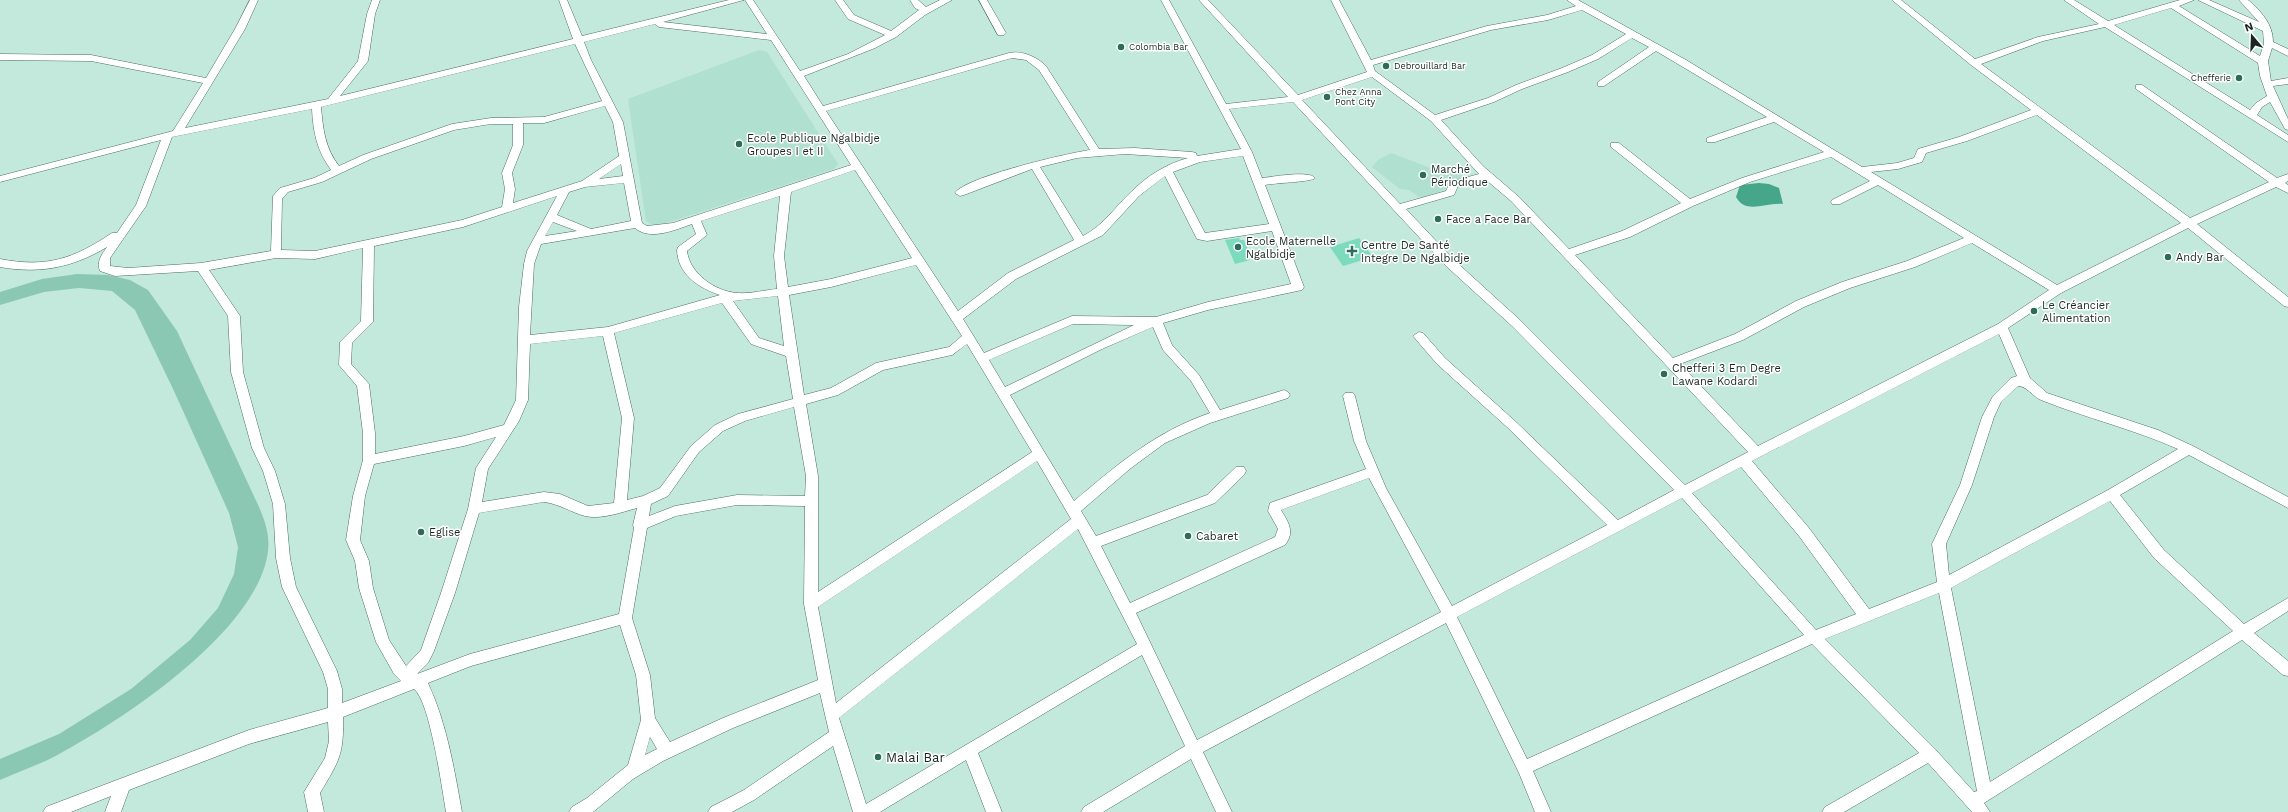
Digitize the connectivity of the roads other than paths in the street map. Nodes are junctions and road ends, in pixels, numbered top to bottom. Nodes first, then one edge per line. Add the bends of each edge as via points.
1 (254, 0) edge
2 (376, 0) edge
3 (563, 0) edge
4 (740, 0) edge
5 (749, 0) edge
6 (839, 0) edge
7 (948, 0) edge
8 (983, 0) edge
9 (1165, 0) edge
10 (1204, 0) edge
11 (1336, 0) edge
12 (1896, 0) edge
13 (2068, 0) edge
14 (2190, 0) edge
15 (2202, 0) edge
16 (2243, 0) edge
17 (1571, 3) edge
18 (2173, 6) junction
19 (916, 7) edge
20 (652, 23) junction
21 (2107, 24) junction
22 (2266, 29) junction
23 (1001, 33) dead end
24 (1632, 34) junction
25 (892, 35) junction
26 (774, 38) junction
27 (579, 39) junction
28 (2269, 43) junction
29 (1655, 47) junction
30 (2288, 53) edge
31 (0, 57) edge
32 (2262, 60) junction
33 (1974, 63) junction
34 (1370, 68) junction
35 (799, 75) junction
36 (207, 81) junction
37 (2288, 81) edge
38 (1601, 84) dead end
39 (2269, 84) junction
40 (2139, 87) dead end
41 (2272, 97) junction
42 (1295, 99) junction
43 (332, 100) junction
44 (608, 102) junction
45 (316, 105) junction
46 (822, 108) junction
47 (1222, 108) junction
48 (2037, 110) junction
49 (2252, 114) junction
50 (1775, 118) junction
51 (1434, 119) junction
52 (518, 121) junction
53 (2288, 127) edge
54 (172, 134) junction
55 (2288, 139) edge
56 (1711, 140) dead end
57 (1615, 145) dead end
58 (1247, 152) junction
59 (1097, 153) junction
60 (1832, 153) junction
61 (1203, 156) junction
62 (623, 158) junction
63 (858, 166) junction
64 (1035, 166) junction
65 (1166, 169) junction
66 (1861, 170) junction
67 (338, 171) junction
68 (1488, 175) junction
69 (2288, 177) edge
70 (1310, 178) dead end
71 (0, 179) edge
72 (628, 179) junction
73 (1878, 180) junction
74 (1260, 182) junction
75 (2277, 183) junction
76 (584, 184) junction
77 (566, 189) junction
78 (2288, 190) edge
79 (786, 191) junction
80 (960, 193) dead end
81 (1836, 202) dead end
82 (1689, 204) junction
83 (507, 208) junction
84 (1398, 208) junction
85 (550, 216) junction
86 (695, 219) junction
87 (132, 221) junction
88 (2189, 223) junction
89 (637, 224) junction
90 (1276, 227) junction
91 (591, 233) junction
92 (1973, 239) junction
93 (538, 241) junction
94 (1081, 242) junction
95 (368, 243) junction
96 (276, 254) junction
97 (1567, 254) junction
98 (919, 260) junction
99 (0, 262) edge
100 (201, 267) junction
101 (2057, 290) junction
102 (783, 292) junction
103 (730, 297) junction
104 (2288, 303) edge
105 (957, 318) junction
106 (1156, 321) junction
107 (2002, 327) junction
108 (608, 332) junction
109 (969, 336) junction
110 (1419, 336) dead end
111 (524, 340) junction
112 (791, 353) junction
113 (983, 358) junction
114 (1671, 363) junction
115 (2025, 381) junction
116 (1004, 392) junction
117 (1284, 395) dead end
118 (1349, 396) dead end
119 (799, 400) junction
120 (1218, 417) junction
121 (506, 429) junction
122 (2189, 449) junction
123 (1757, 453) junction
124 (1040, 454) junction
125 (369, 460) junction
126 (1743, 460) junction
127 (1240, 471) dead end
128 (1373, 472) junction
129 (1684, 492) junction
130 (2112, 494) junction
131 (645, 501) junction
132 (812, 501) junction
133 (2288, 503) edge
134 (620, 507) junction
135 (474, 509) junction
136 (1075, 516) junction
137 (639, 525) junction
138 (1617, 527) junction
139 (1093, 543) junction
140 (1944, 586) junction
141 (811, 604) junction
142 (2288, 604) edge
143 (1127, 611) junction
144 (1449, 614) junction
145 (1866, 616) junction
146 (625, 618) junction
147 (2243, 632) junction
148 (1814, 637) junction
149 (1145, 646) junction
150 (2288, 670) edge
151 (411, 679) junction
152 (825, 684) junction
153 (336, 713) junction
154 (831, 716) junction
155 (648, 720) junction
156 (836, 736) junction
157 (1194, 749) junction
158 (970, 750) junction
159 (667, 751) junction
160 (1930, 754) junction
161 (1524, 768) junction
162 (634, 769) junction
163 (124, 783) junction
164 (1985, 793) junction
165 (1977, 807) edge
166 (73, 808) edge
167 (51, 812) edge
168 (113, 812) edge
169 (316, 812) edge
170 (454, 812) edge
171 (577, 812) edge
172 (716, 812) edge
173 (861, 812) edge
174 (866, 812) edge
175 (994, 812) edge
176 (1089, 812) edge
177 (1224, 812) edge
178 (1543, 812) edge
179 (1830, 812) edge

1 - 36 street via 240,29
2 - 43 street via 363,60
3 - 27 street
4 - 20 street
5 - 26 street
6 - 25 street via 851,16
7 - 19 street via 927,11
8 - 23 street
9 - 47 street
10 - 42 street
11 - 34 street
12 - 33 street
13 - 21 street
14 - 18 street
15 - 22 street
16 - 22 street via 2260,15
17 - 24 street
17 - 34 street via 1548,17 1484,30
18 - 21 street
18 - 32 street
19 - 25 street
20 - 26 street
20 - 27 street
21 - 33 street via 2041,39
21 - 49 street
22 - 28 street
24 - 29 street
24 - 51 street via 1595,57 1565,70 1491,100
25 - 35 street via 862,51
26 - 35 street
27 - 43 street
27 - 44 street via 586,60
28 - 30 street
28 - 32 street
29 - 38 street
29 - 50 street
31 - 36 street via 91,58
32 - 39 street
33 - 48 street
34 - 42 street
34 - 51 street
35 - 46 street
36 - 54 street
37 - 39 street
39 - 41 street
40 - 75 street
41 - 49 street via 2259,105
41 - 53 street
42 - 47 street
42 - 84 street
43 - 45 street
44 - 52 street via 544,120
44 - 62 street via 618,122
45 - 54 street
45 - 67 street via 316,125 320,141 326,156
46 - 59 street via 1012,55 1026,56 1043,68
46 - 63 street
47 - 58 street
48 - 66 street via 1963,139 1922,151 1918,160 1898,166
48 - 88 street
49 - 55 street
50 - 56 street
50 - 60 street
51 - 68 street
52 - 67 street via 491,121 452,127 367,157
52 - 83 street via 518,145 507,173 510,189
54 - 71 street
54 - 87 street
57 - 82 street
58 - 61 street
58 - 74 street
59 - 61 street via 1125,151
59 - 64 street
60 - 66 street
60 - 82 street via 1746,180
61 - 65 street
62 - 72 street
62 - 76 street
63 - 79 street
63 - 98 street
64 - 80 street via 1000,176
64 - 94 street
65 - 90 street via 1201,236
65 - 94 street via 1134,195 1111,223
66 - 73 street
67 - 96 street via 284,190 277,198
68 - 84 street via 1454,184 1450,193
68 - 97 street via 1515,199
69 - 75 street
70 - 74 street
72 - 76 street
72 - 89 street
73 - 81 street
73 - 92 street
74 - 90 street
75 - 78 street
75 - 88 street
76 - 77 street
77 - 83 street
77 - 85 street
79 - 86 street
79 - 102 street via 779,256
82 - 97 street via 1626,234
83 - 95 street via 463,223
84 - 129 street
85 - 91 street
85 - 93 street
86 - 89 street via 650,231
86 - 103 street via 702,235 682,250 686,266 698,281
87 - 99 street via 117,235 79,259 37,268
87 - 100 street via 105,258 104,268 115,272
88 - 101 street
88 - 104 street
89 - 91 street
90 - 106 street via 1298,287 1224,302
91 - 93 street
92 - 101 street
92 - 114 street via 1800,304 1739,337
93 - 111 street via 532,251 528,269
94 - 105 street via 1012,276
95 - 96 street via 315,255
95 - 125 street via 367,322 346,342 346,365 363,384 369,433
96 - 100 street
97 - 114 street
98 - 102 street via 867,275
98 - 105 street
100 - 153 street via 234,316 237,372 258,448 269,471 279,504 283,558 289,587 330,671 335,689
101 - 107 street
102 - 103 street
102 - 112 street
103 - 108 street
103 - 112 street via 745,330 755,341
105 - 109 street
106 - 113 street via 1072,320
106 - 116 street
106 - 120 street via 1167,347 1195,378
107 - 115 street
107 - 123 street
108 - 111 street
108 - 134 street via 628,418
109 - 113 street
109 - 119 street via 952,351 880,366 834,392
110 - 138 street via 1441,362 1511,424
111 - 121 street via 522,400 515,418
112 - 119 street
113 - 116 street
114 - 123 street
115 - 122 street via 2051,399 2154,433
115 - 140 street via 2015,381 2007,386 1997,399 1985,424 1966,485 1939,544
116 - 124 street
117 - 120 street
118 - 128 street via 1360,441
119 - 131 street via 742,417 709,434 695,448 664,492
119 - 132 street via 812,476
120 - 136 street via 1192,425 1161,440 1128,464
121 - 125 street via 464,441
121 - 135 street via 482,468
122 - 130 street
122 - 133 street
123 - 126 street
124 - 136 street
124 - 141 street
125 - 151 street via 359,496 353,540 362,561 366,588 383,642 399,669
126 - 129 street
126 - 145 street via 1804,532
127 - 139 street via 1211,499
128 - 143 street via 1282,503 1274,510 1284,524 1284,537 1280,541
128 - 144 street
129 - 138 street
129 - 148 street
130 - 140 street
130 - 147 street via 2159,554
131 - 134 street
131 - 137 street
132 - 137 street via 737,500 675,511
132 - 141 street
134 - 135 street via 587,511 560,499 544,497
135 - 151 street via 448,594 427,651
136 - 139 street
136 - 154 street
137 - 146 street
138 - 144 street
139 - 143 street
140 - 145 street
140 - 164 street
141 - 152 street
142 - 147 street
143 - 149 street
144 - 157 street
144 - 161 street
145 - 148 street
146 - 151 street via 517,646
146 - 155 street via 643,675
147 - 150 street
147 - 164 street
148 - 160 street
148 - 161 street
149 - 157 street
149 - 158 street
151 - 153 street
151 - 170 street via 422,687 428,698 442,745
152 - 154 street
152 - 159 street via 744,715
153 - 163 street via 249,737
153 - 169 street via 336,741 332,760 312,792
154 - 156 street
155 - 159 street
155 - 162 street
156 - 172 street via 749,795
156 - 173 street
157 - 176 street
157 - 177 street
158 - 174 street
158 - 175 street
159 - 162 street
160 - 165 street
160 - 179 street
161 - 178 street
162 - 171 street via 595,802
163 - 166 street
163 - 168 street
164 - 165 street
166 - 167 street

